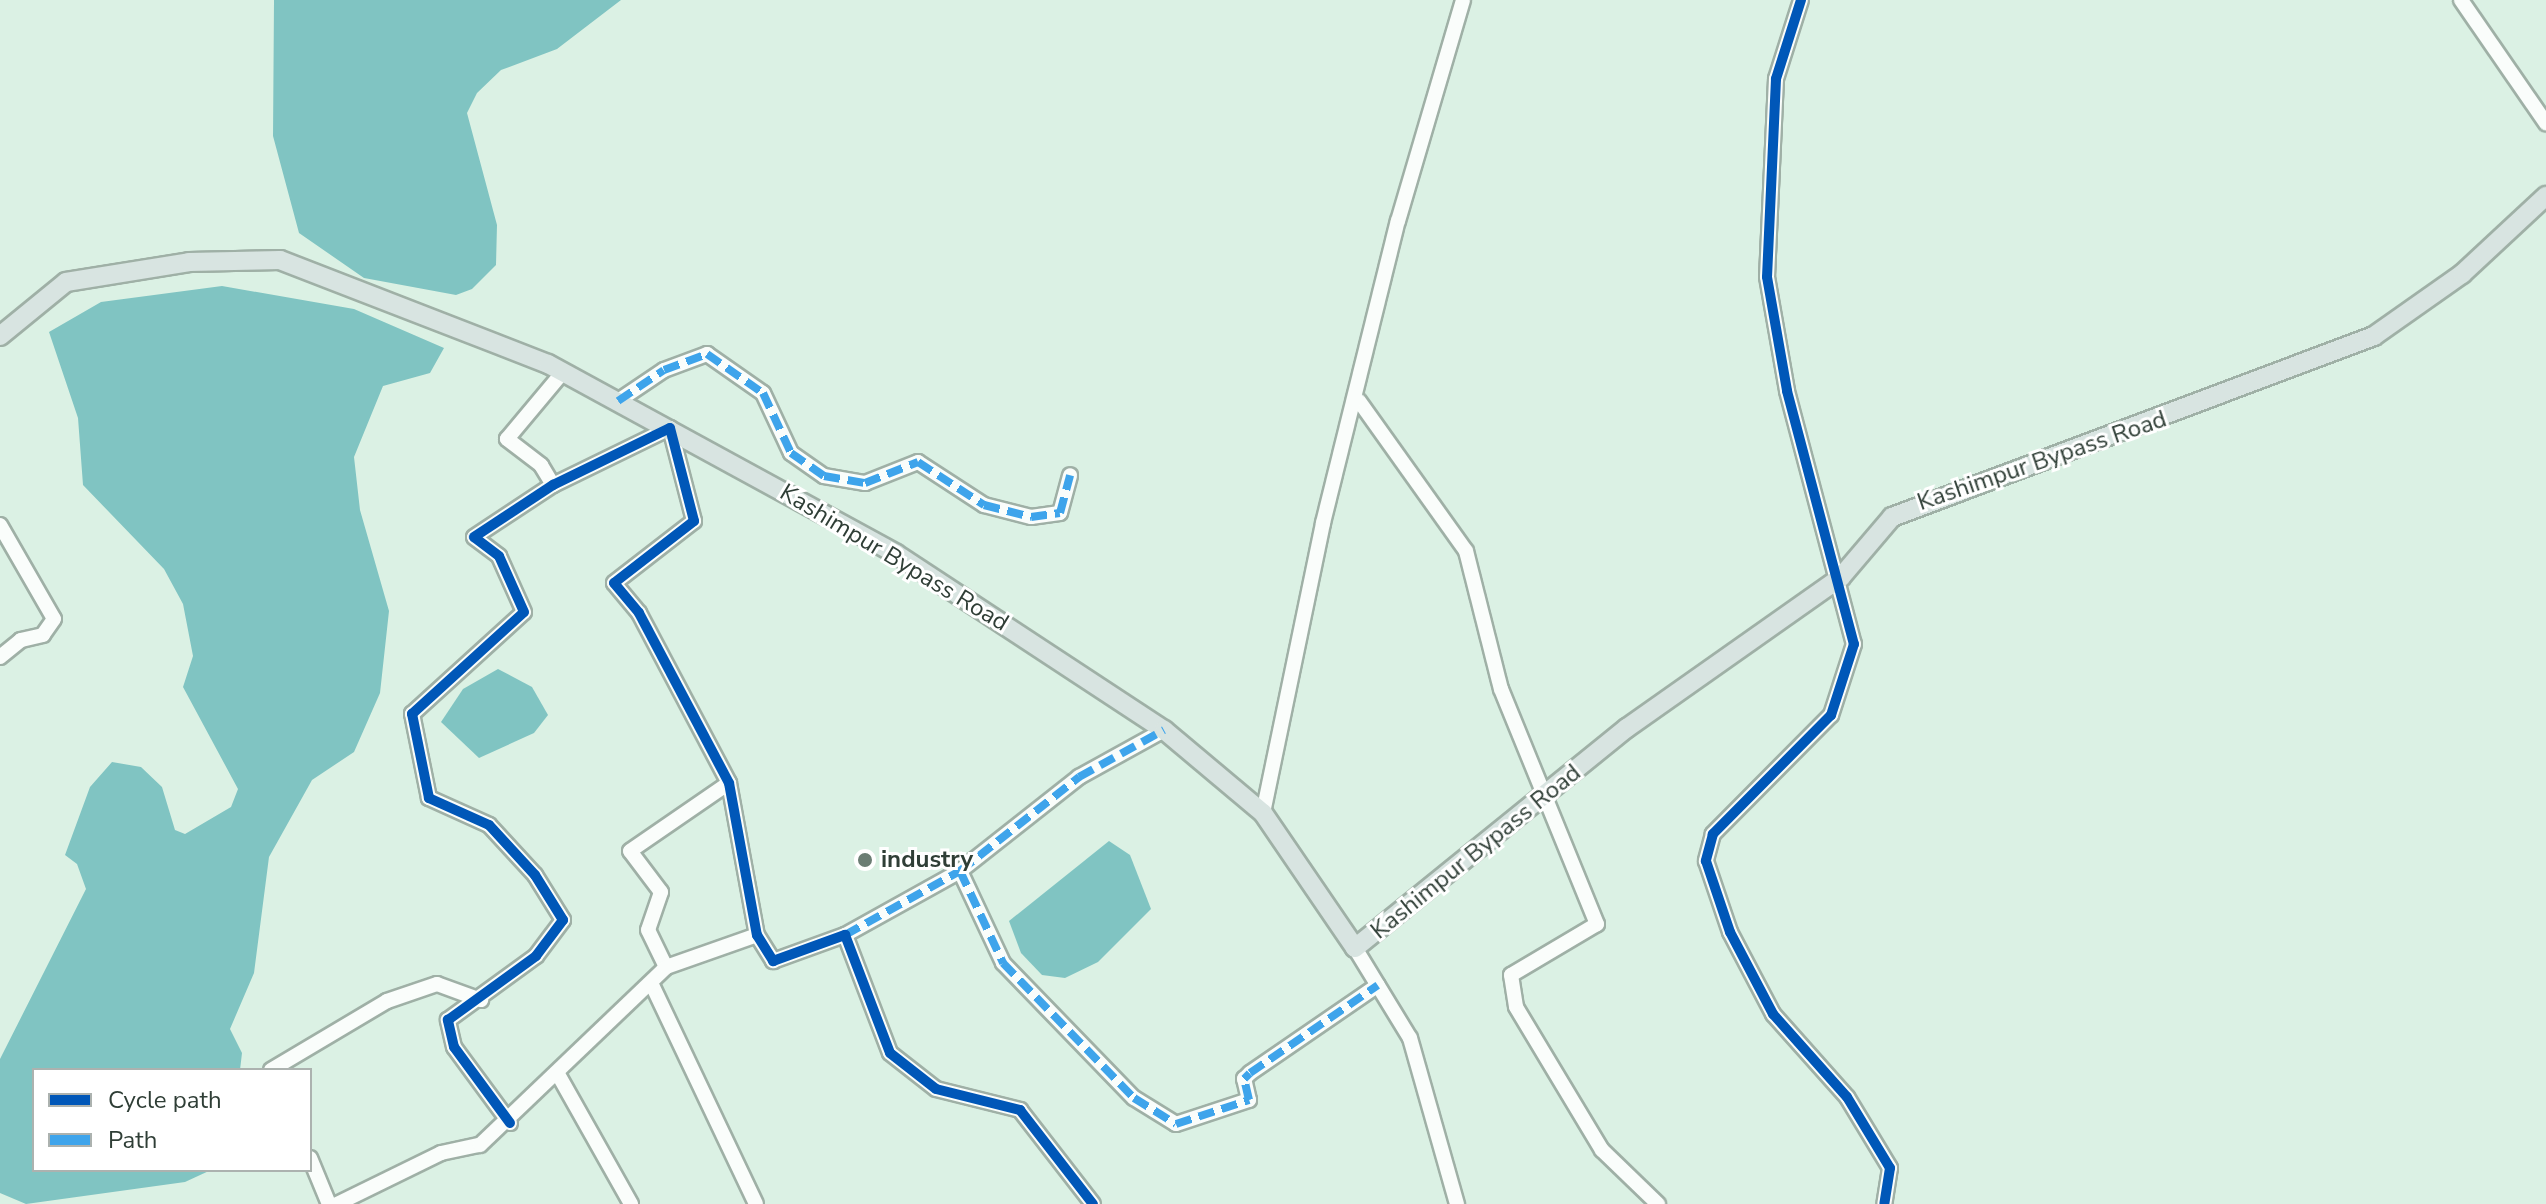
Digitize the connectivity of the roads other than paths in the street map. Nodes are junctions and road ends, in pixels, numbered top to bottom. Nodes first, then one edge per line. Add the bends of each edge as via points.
1 (1463, 0) edge
2 (1801, 0) edge
3 (2461, 0) edge
4 (2546, 123) edge
5 (2546, 196) edge
6 (0, 336) edge
7 (563, 372) junction
8 (618, 401) junction
9 (1359, 401) junction
10 (670, 428) junction
11 (1070, 475) dead end
12 (553, 485) junction
13 (0, 525) edge
14 (1841, 577) junction
15 (0, 657) edge
16 (1164, 730) junction
17 (729, 783) junction
18 (1546, 799) junction
19 (1263, 813) junction
20 (960, 871) junction
21 (757, 935) junction
22 (845, 935) junction
23 (1355, 948) junction
24 (666, 967) junction
25 (1378, 985) junction
26 (653, 987) junction
27 (481, 1000) junction
28 (275, 1068) edge
29 (559, 1076) junction
30 (510, 1123) junction
31 (312, 1163) edge
32 (329, 1204) edge
33 (337, 1204) edge
34 (631, 1204) edge
35 (756, 1204) edge
36 (1093, 1204) edge
37 (1457, 1204) edge
38 (1658, 1204) edge
39 (1884, 1204) edge

1 - 9 street via 1398,221
2 - 14 street via 1776,79 1767,277 1787,391
3 - 4 street
5 - 14 main road, Kashimpur Bypass Road via 2462,274 2374,336 2129,432 1911,506
6 - 7 main road, Kashimpur Bypass Road via 66,282 189,262 280,260
7 - 8 main road, Kashimpur Bypass Road
7 - 12 street via 507,439 541,465
8 - 10 main road, Kashimpur Bypass Road
8 - 11 street via 664,370 707,354 763,393 791,453 824,476 865,483 918,462 984,505 1031,517 1060,513
9 - 18 street via 1466,551 1501,689
9 - 19 street via 1323,523
10 - 12 street
10 - 16 main road, Kashimpur Bypass Road via 896,554
10 - 17 street via 694,521 614,583 639,613
12 - 27 street via 474,537 499,556 524,612 412,714 429,798 489,825 535,875 563,920 536,956
13 - 15 street via 54,619 43,635 21,640
14 - 18 main road, Kashimpur Bypass Road via 1627,728
14 - 39 street via 1854,644 1831,715 1713,834 1706,861 1730,932 1773,1014 1847,1097 1890,1168
16 - 19 main road, Kashimpur Bypass Road
16 - 20 street via 1079,777
17 - 21 street
17 - 24 street via 630,851 661,892 648,930
18 - 23 main road, Kashimpur Bypass Road
18 - 38 street via 1597,924 1511,975 1516,1007 1602,1150
19 - 23 main road, Kashimpur Bypass Road
20 - 22 street
20 - 25 street via 1003,963 1134,1098 1176,1124 1249,1100 1244,1079 1250,1073
21 - 22 street via 773,961
21 - 24 street
22 - 36 street via 890,1053 936,1089 1020,1110
23 - 25 street
24 - 26 street
25 - 37 street via 1410,1038
26 - 29 street
26 - 35 street
27 - 28 street via 437,984 412,992
27 - 30 street via 448,1020 454,1047
29 - 30 street
29 - 34 street
30 - 33 street via 480,1145 441,1153
31 - 32 street

